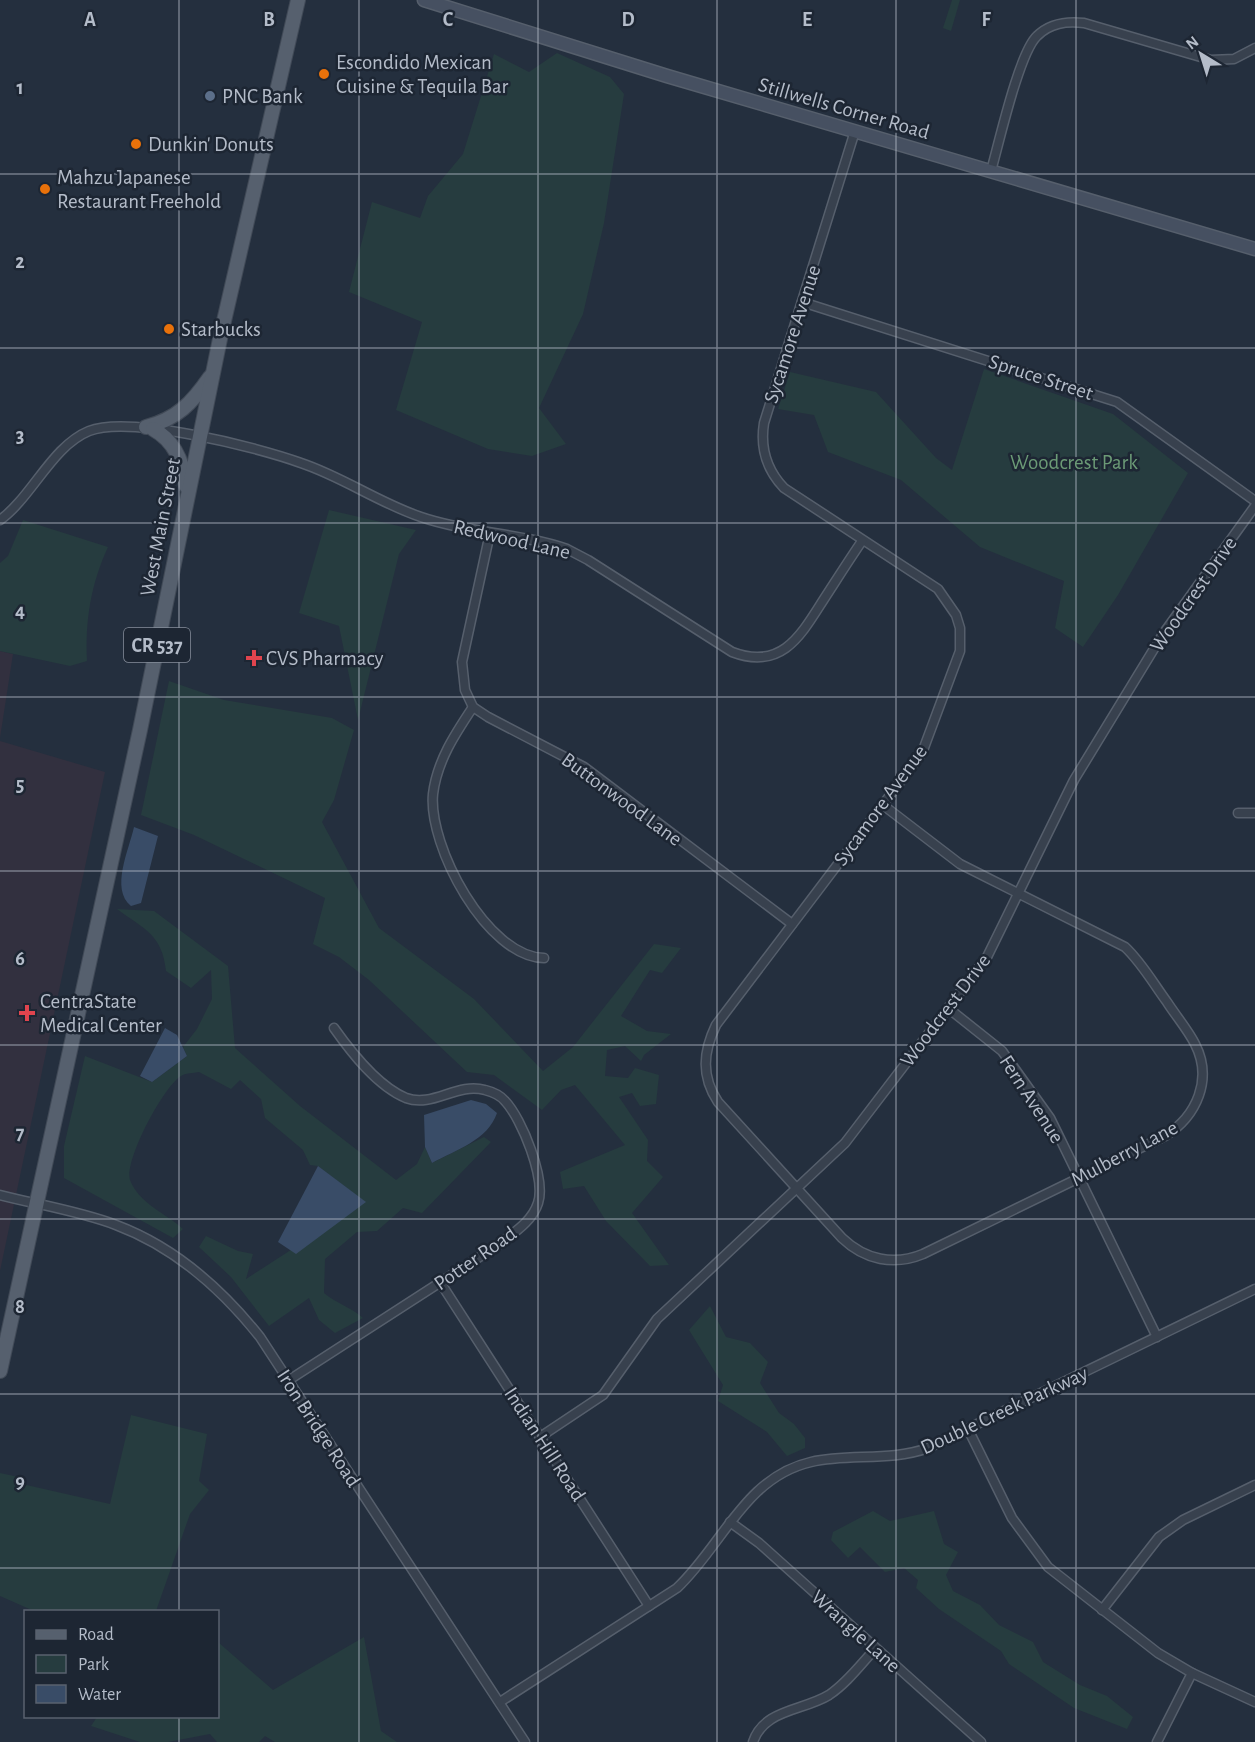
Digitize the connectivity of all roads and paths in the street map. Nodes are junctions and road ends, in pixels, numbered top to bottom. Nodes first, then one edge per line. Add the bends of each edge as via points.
1 (297, 0) edge
2 (424, 0) edge
3 (1255, 48) edge
4 (855, 132) junction
5 (991, 171) junction
6 (1255, 249) edge
7 (802, 302) junction
8 (214, 371) junction
9 (149, 428) junction
10 (199, 438) junction
11 (188, 494) junction
12 (1255, 501) edge
13 (1255, 506) edge
14 (0, 520) edge
15 (490, 532) junction
16 (862, 541) junction
17 (473, 707) junction
18 (883, 805) junction
19 (1238, 813) dead end
20 (1255, 813) edge
21 (1018, 893) junction
22 (792, 924) junction
23 (544, 958) dead end
24 (948, 1008) junction
25 (334, 1028) dead end
26 (1079, 1178) junction
27 (797, 1189) junction
28 (0, 1196) edge
29 (36, 1203) junction
30 (885, 1260) joint
31 (440, 1282) junction
32 (1255, 1289) edge
33 (1157, 1337) junction
34 (0, 1371) edge
35 (289, 1380) junction
36 (968, 1429) junction
37 (540, 1437) junction
38 (1255, 1485) edge
39 (730, 1522) junction
40 (650, 1606) junction
41 (1102, 1610) junction
42 (875, 1649) junction
43 (1192, 1673) junction
44 (500, 1702) junction
45 (1255, 1702) edge
46 (525, 1742) edge
47 (753, 1742) edge
48 (981, 1742) edge
49 (1157, 1742) edge

1 - 8 main road, West Main Street / CR 537
2 - 4 street, Stillwells Corner Road
3 - 5 street via 1242,56 1218,61 1084,23 1064,22 1050,27 1027,50
4 - 5 street, Stillwells Corner Road
4 - 7 street, Sycamore Avenue
5 - 6 street, Stillwells Corner Road
7 - 12 street, Spruce Street via 1117,402
7 - 16 street, Sycamore Avenue via 764,423 763,451 771,472 784,488
8 - 9 main road via 191,404
8 - 10 main road, West Main Street / CR 537
9 - 10 street, Redwood Lane
9 - 11 main road via 167,439 180,459
9 - 14 street, Redwood Lane via 113,425 80,435
10 - 11 main road, West Main Street / CR 537
10 - 15 street, Redwood Lane via 302,463 412,514
11 - 29 main road, West Main Street / CR 537
13 - 21 street, Woodcrest Drive via 1163,634 1074,780
15 - 16 street, Redwood Lane via 576,553 732,652 757,657 776,653 798,639
15 - 17 street via 462,662 465,690
16 - 18 street, Sycamore Avenue via 938,590 956,615 961,639 957,664 925,748
17 - 22 street, Buttonwood Lane via 584,767
17 - 23 street via 439,768 433,803 437,838 450,871 491,927 515,950
18 - 21 street, Mulberry Lane via 960,864
18 - 22 street, Sycamore Avenue
19 - 20 street
21 - 24 street, Woodcrest Drive via 987,957
21 - 26 street, Mulberry Lane via 1125,947 1191,1038 1201,1060 1200,1094 1179,1127
22 - 27 street, Sycamore Avenue via 716,1025 706,1048 705,1064 708,1084 718,1102
24 - 26 street, Fern Avenue via 1008,1057 1050,1118
24 - 27 street, Woodcrest Drive via 846,1143
25 - 31 street, Potter Road via 358,1061 403,1096 425,1101 477,1088 505,1100 516,1118 540,1177 537,1206 527,1221 498,1245
26 - 30 street, Mulberry Lane via 923,1254
26 - 33 street, Fern Avenue
27 - 30 street, Sycamore Avenue via 849,1245
27 - 37 street, Woodcrest Drive via 657,1319 603,1395
28 - 29 street, Iron Bridge Road
29 - 34 main road, CR 537
29 - 35 street, Iron Bridge Road via 117,1225 193,1268 242,1314
31 - 35 street, Potter Road
31 - 37 street, Indian Hill Road
32 - 33 street, Double Creek Parkway
33 - 36 street, Double Creek Parkway
35 - 44 street, Iron Bridge Road
36 - 39 street, Double Creek Parkway via 906,1455 827,1460 796,1467 759,1489
36 - 41 street via 1012,1518 1034,1551 1060,1578
37 - 40 street, Indian Hill Road
38 - 41 street via 1183,1520 1159,1537
39 - 40 street, Double Creek Parkway via 686,1580
39 - 42 street, Wrangle Lane via 759,1543
40 - 44 street, Double Creek Parkway
41 - 43 street via 1158,1653
42 - 47 street via 830,1694 769,1719
42 - 48 street, Wrangle Lane
43 - 45 street
43 - 49 street
44 - 46 street, Iron Bridge Road

